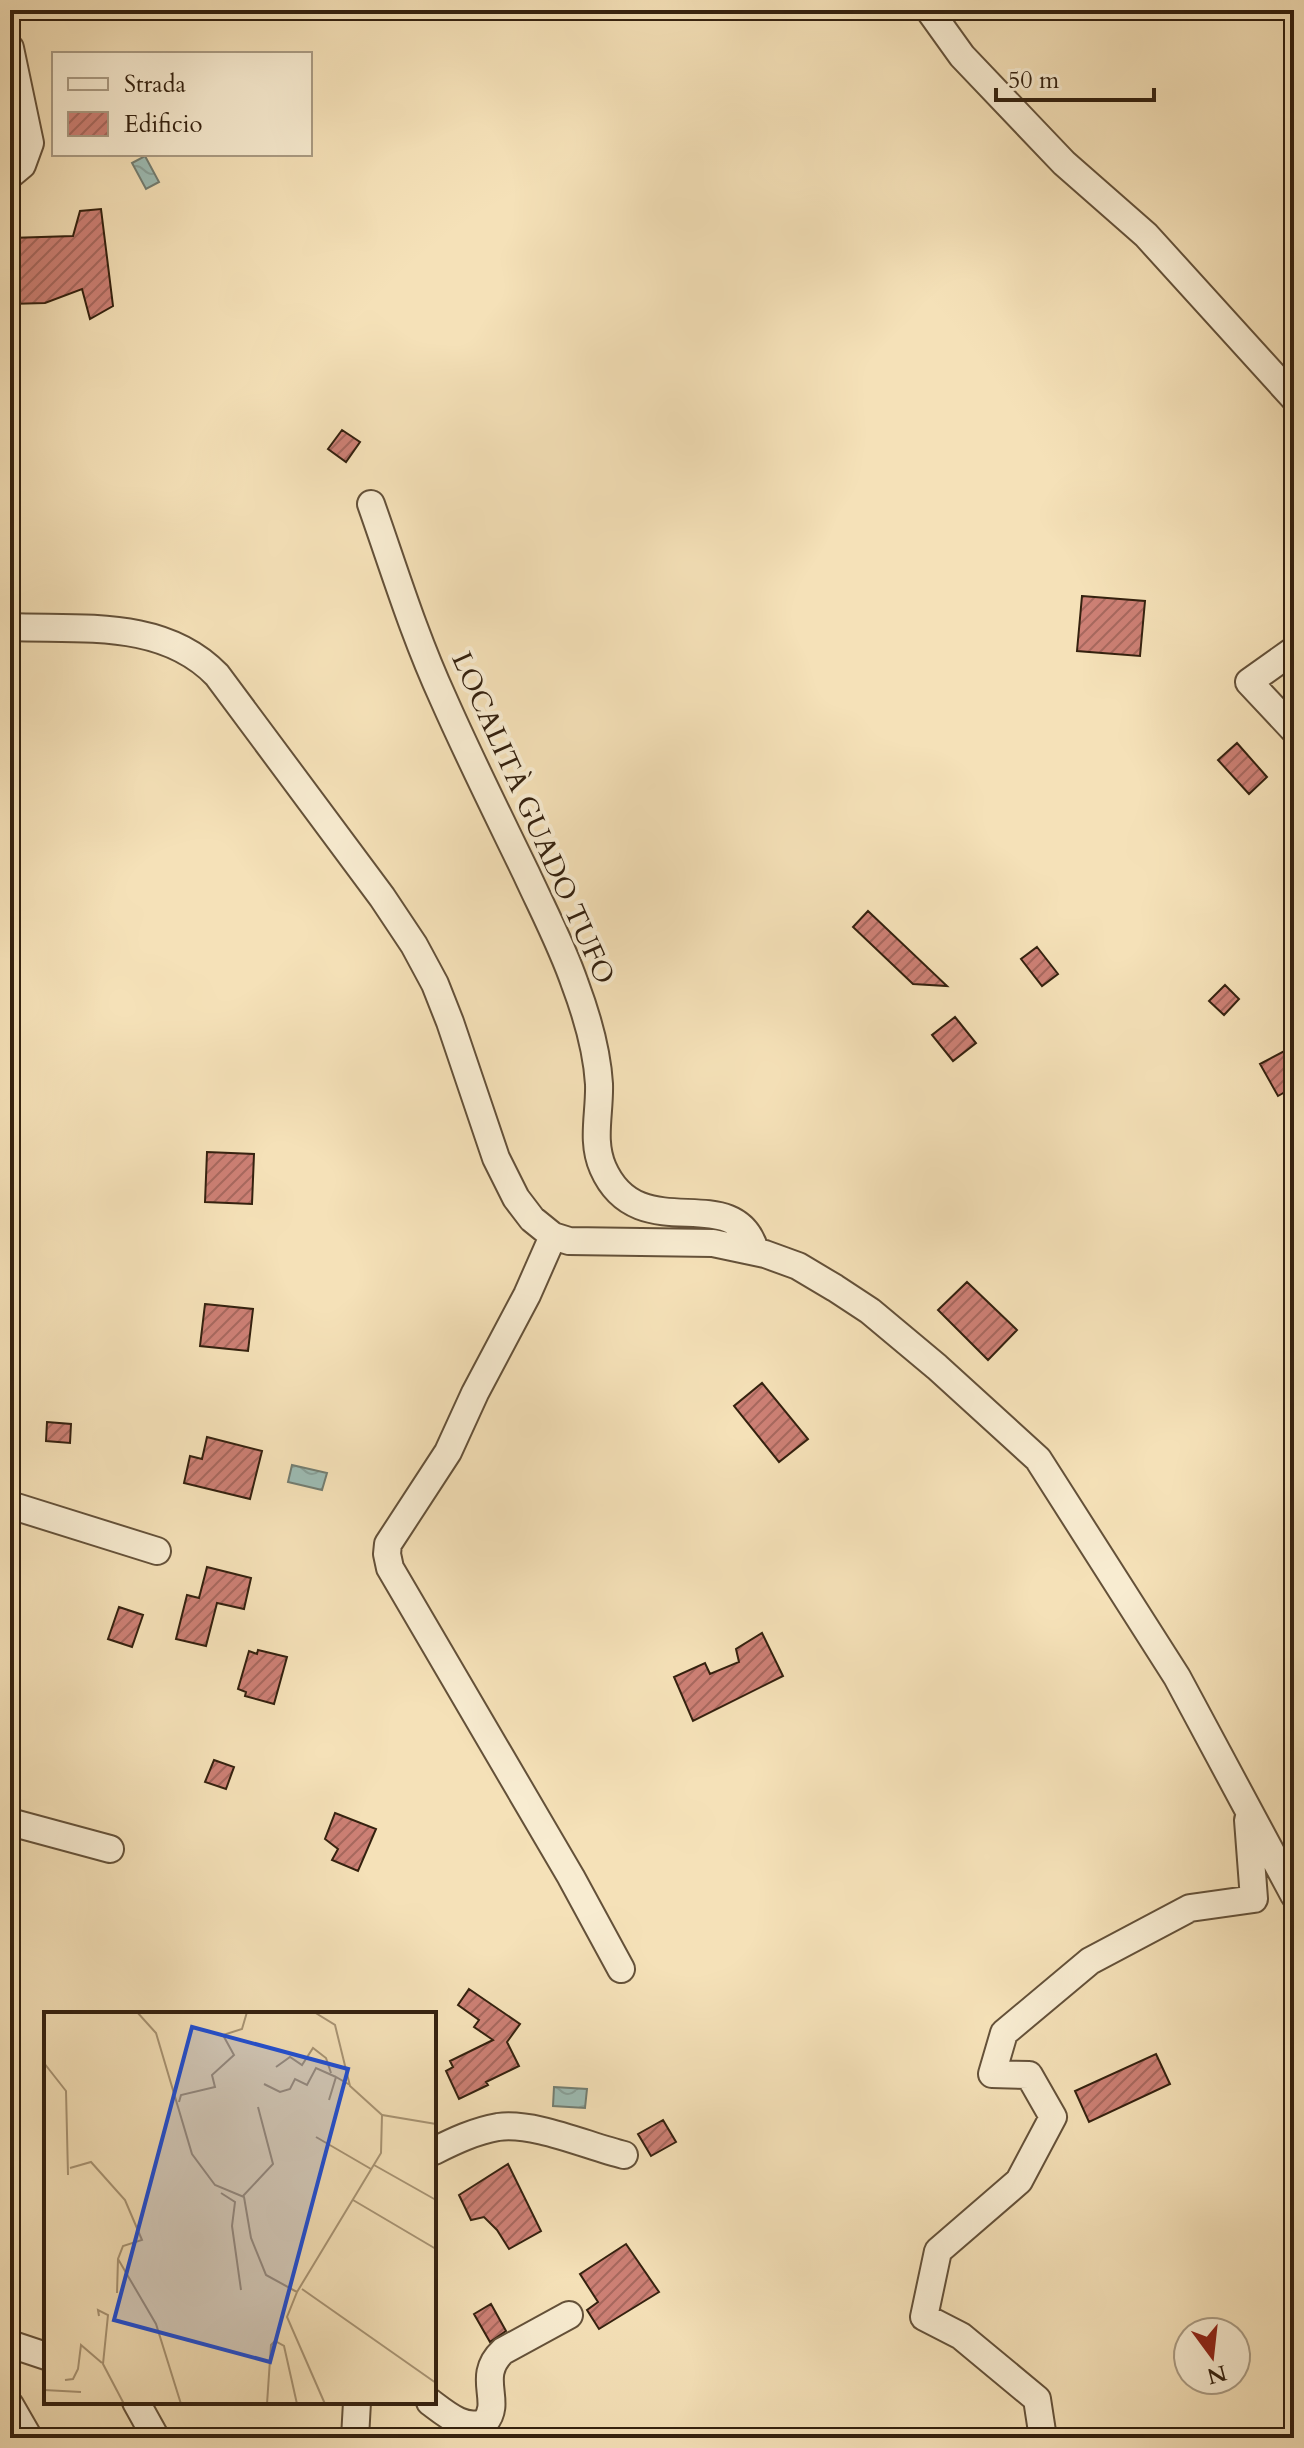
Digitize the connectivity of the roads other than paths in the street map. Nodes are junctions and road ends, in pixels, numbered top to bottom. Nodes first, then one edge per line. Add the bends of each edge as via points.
1 (929, 10) edge
2 (10, 48) edge
3 (10, 175) edge
4 (1294, 398) edge
5 (371, 504) dead end
6 (10, 627) edge
7 (1294, 650) edge
8 (1294, 730) edge
9 (553, 1236) junction
10 (755, 1250) junction
11 (10, 1505) edge
12 (157, 1551) dead end
13 (1247, 1808) junction
14 (10, 1822) edge
15 (110, 1849) dead end
16 (1294, 1895) edge
17 (621, 1969) dead end
18 (436, 2150) edge
19 (624, 2155) dead end
20 (569, 2315) dead end
21 (10, 2344) edge
22 (44, 2355) edge
23 (137, 2404) edge
24 (357, 2404) edge
25 (433, 2404) edge
26 (10, 2405) edge
27 (29, 2438) edge
28 (156, 2438) edge
29 (355, 2438) edge
30 (1043, 2438) edge

1 - 4 street via 962,56 1064,163 1146,235
2 - 3 street via 30,143 22,165
5 - 10 street, LOCALITÀ GUADO TUFO via 439,689 575,983 596,1058 596,1145 606,1175 623,1196 646,1208 733,1220 745,1229
6 - 9 street via 146,634 190,652 217,675 410,938 440,996 506,1181 532,1219
7 - 8 street via 1249,682
9 - 10 street via 588,1243 698,1242
9 - 17 street via 448,1452 388,1544 387,1554 390,1568
10 - 13 street via 798,1266 870,1311 1038,1459 1177,1677
11 - 12 street
13 - 16 street
13 - 30 street via 1254,1899 1190,1908 1090,1961 1004,2033 992,2074 1029,2075 1053,2117 1019,2181 938,2251 924,2317 961,2336 1037,2399
14 - 15 street
18 - 19 street via 485,2130 519,2126
20 - 25 street via 497,2357 489,2375 491,2410 485,2422 462,2423
21 - 22 street
23 - 28 street
24 - 29 street
26 - 27 street

